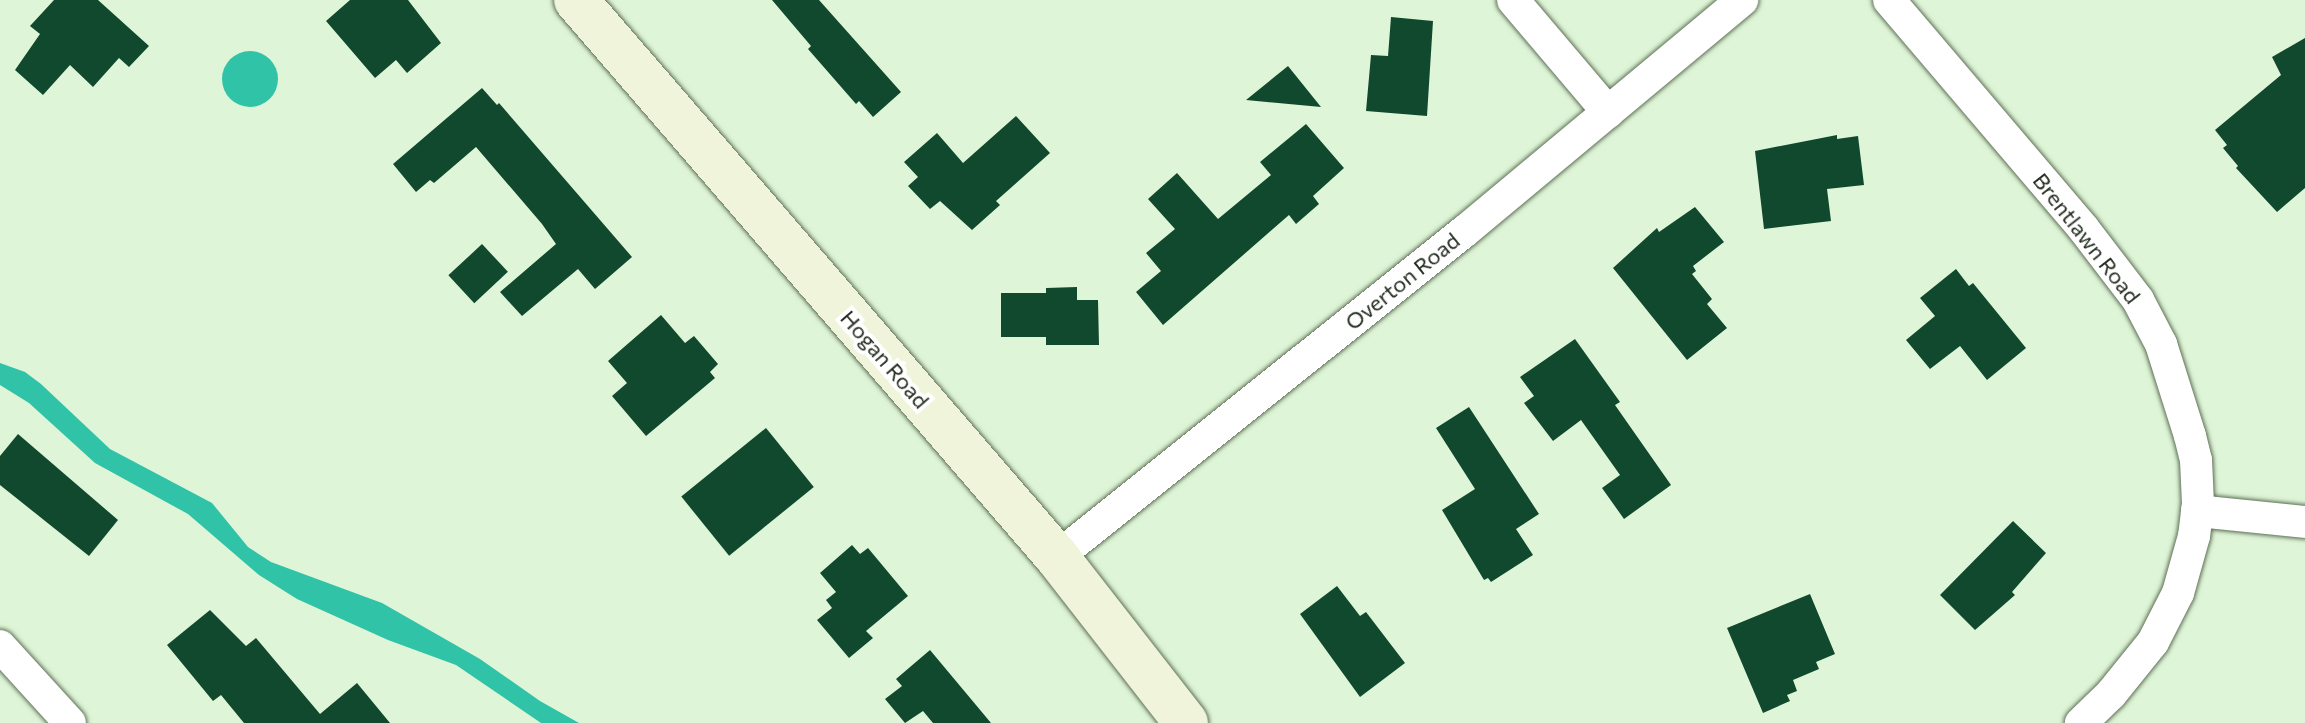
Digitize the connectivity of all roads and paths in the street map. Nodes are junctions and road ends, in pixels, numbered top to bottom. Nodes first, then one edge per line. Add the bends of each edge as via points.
1 (576, 0) edge
2 (1513, 0) edge
3 (1742, 0) edge
4 (1889, 0) edge
5 (1608, 112) junction
6 (2197, 511) junction
7 (2305, 522) edge
8 (1057, 557) junction
9 (0, 646) edge
10 (70, 723) edge
11 (1186, 723) edge
12 (2081, 723) edge

1 - 8 street, Hogan Road
2 - 5 street
3 - 5 street, Overton Road
4 - 6 street, Brentlawn Road via 2138,300 2161,344 2190,436
5 - 8 street, Overton Road
6 - 7 street
6 - 12 street, Brentlawn Road via 2187,564 2167,618 2136,665
8 - 11 street, Hogan Road
9 - 10 street

